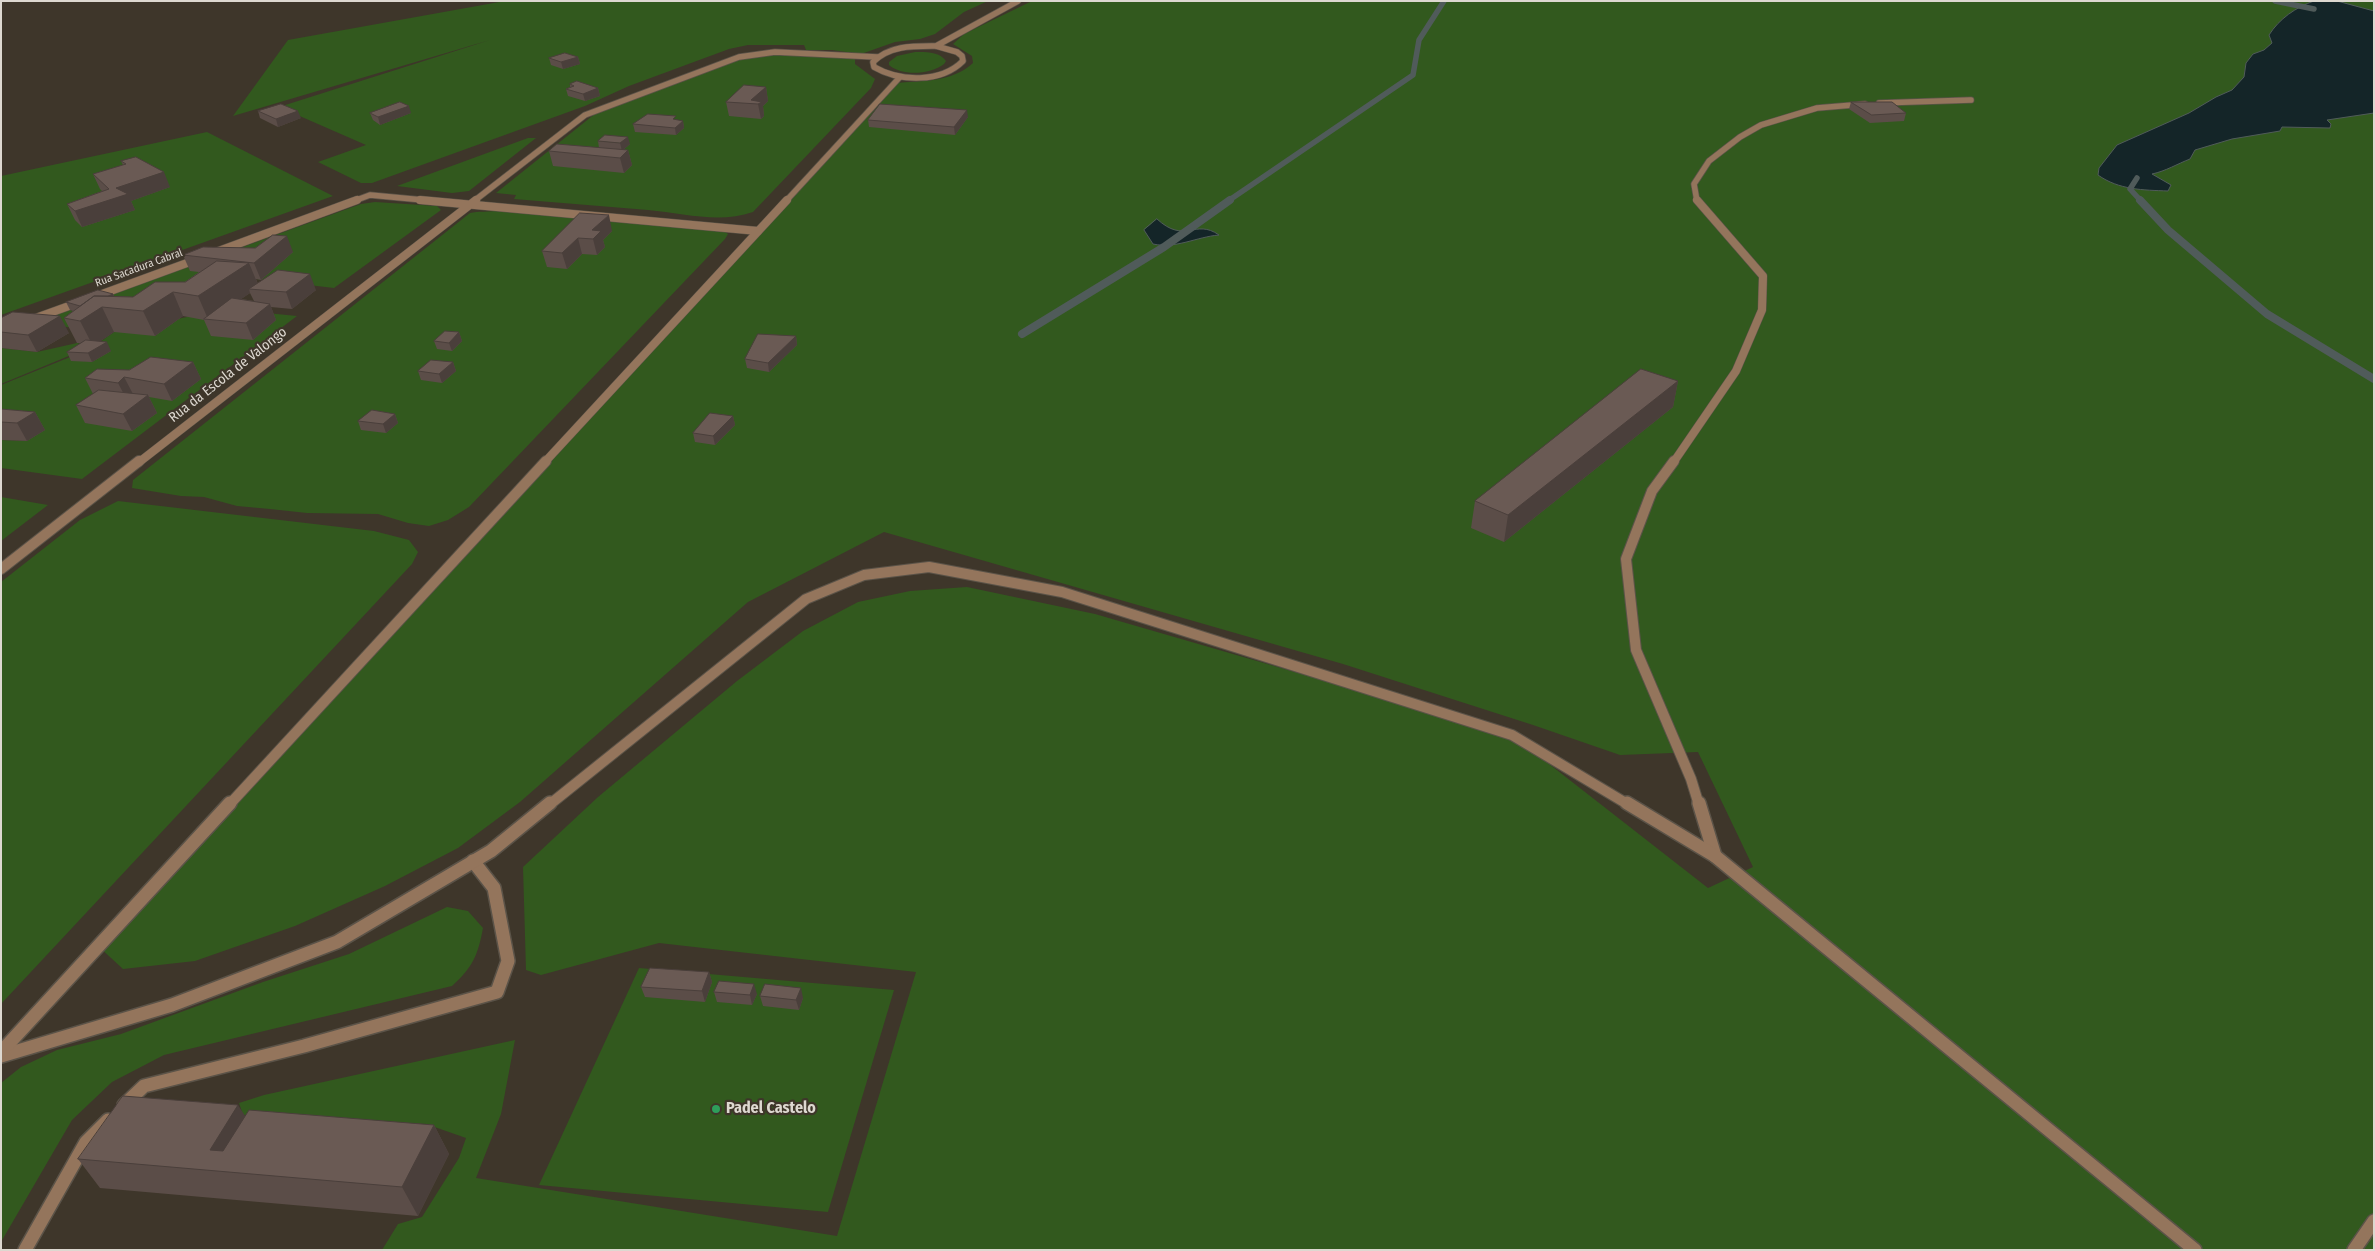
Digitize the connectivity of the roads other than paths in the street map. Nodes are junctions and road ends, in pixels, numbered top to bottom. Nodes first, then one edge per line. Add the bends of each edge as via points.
1 (1018, 1) edge
2 (936, 46) junction
3 (877, 57) junction
4 (900, 77) junction
5 (1971, 100) dead end
6 (471, 204) junction
7 (758, 231) junction
8 (29, 321) edge
9 (1, 568) edge
10 (1715, 856) junction
11 (473, 862) junction
12 (1, 1054) edge
13 (2374, 1221) edge
14 (25, 1250) edge
15 (2195, 1250) edge
16 (2354, 1250) edge

1 - 2 street
2 - 3 street via 908,47
2 - 4 street via 962,56 960,66 942,74
3 - 4 street via 874,67
3 - 6 street, Rua da Escola de Valongo via 775,52 738,57 585,115
4 - 7 street
5 - 10 street via 1852,104 1789,115 1740,137 1709,161 1694,184 1697,201 1763,276 1762,310 1736,371 1710,413 1652,491 1626,558 1636,650 1691,779
6 - 7 street
6 - 8 street, Rua Sacadura Cabral via 370,195
6 - 9 street, Rua da Escola de Valongo
7 - 12 street
10 - 11 street via 1512,735 1062,592 929,567 864,575 806,599 491,851
10 - 15 street
11 - 12 street via 337,942 172,1005
11 - 14 street via 494,888 508,960 497,992 304,1046 144,1086 86,1142
13 - 16 street

